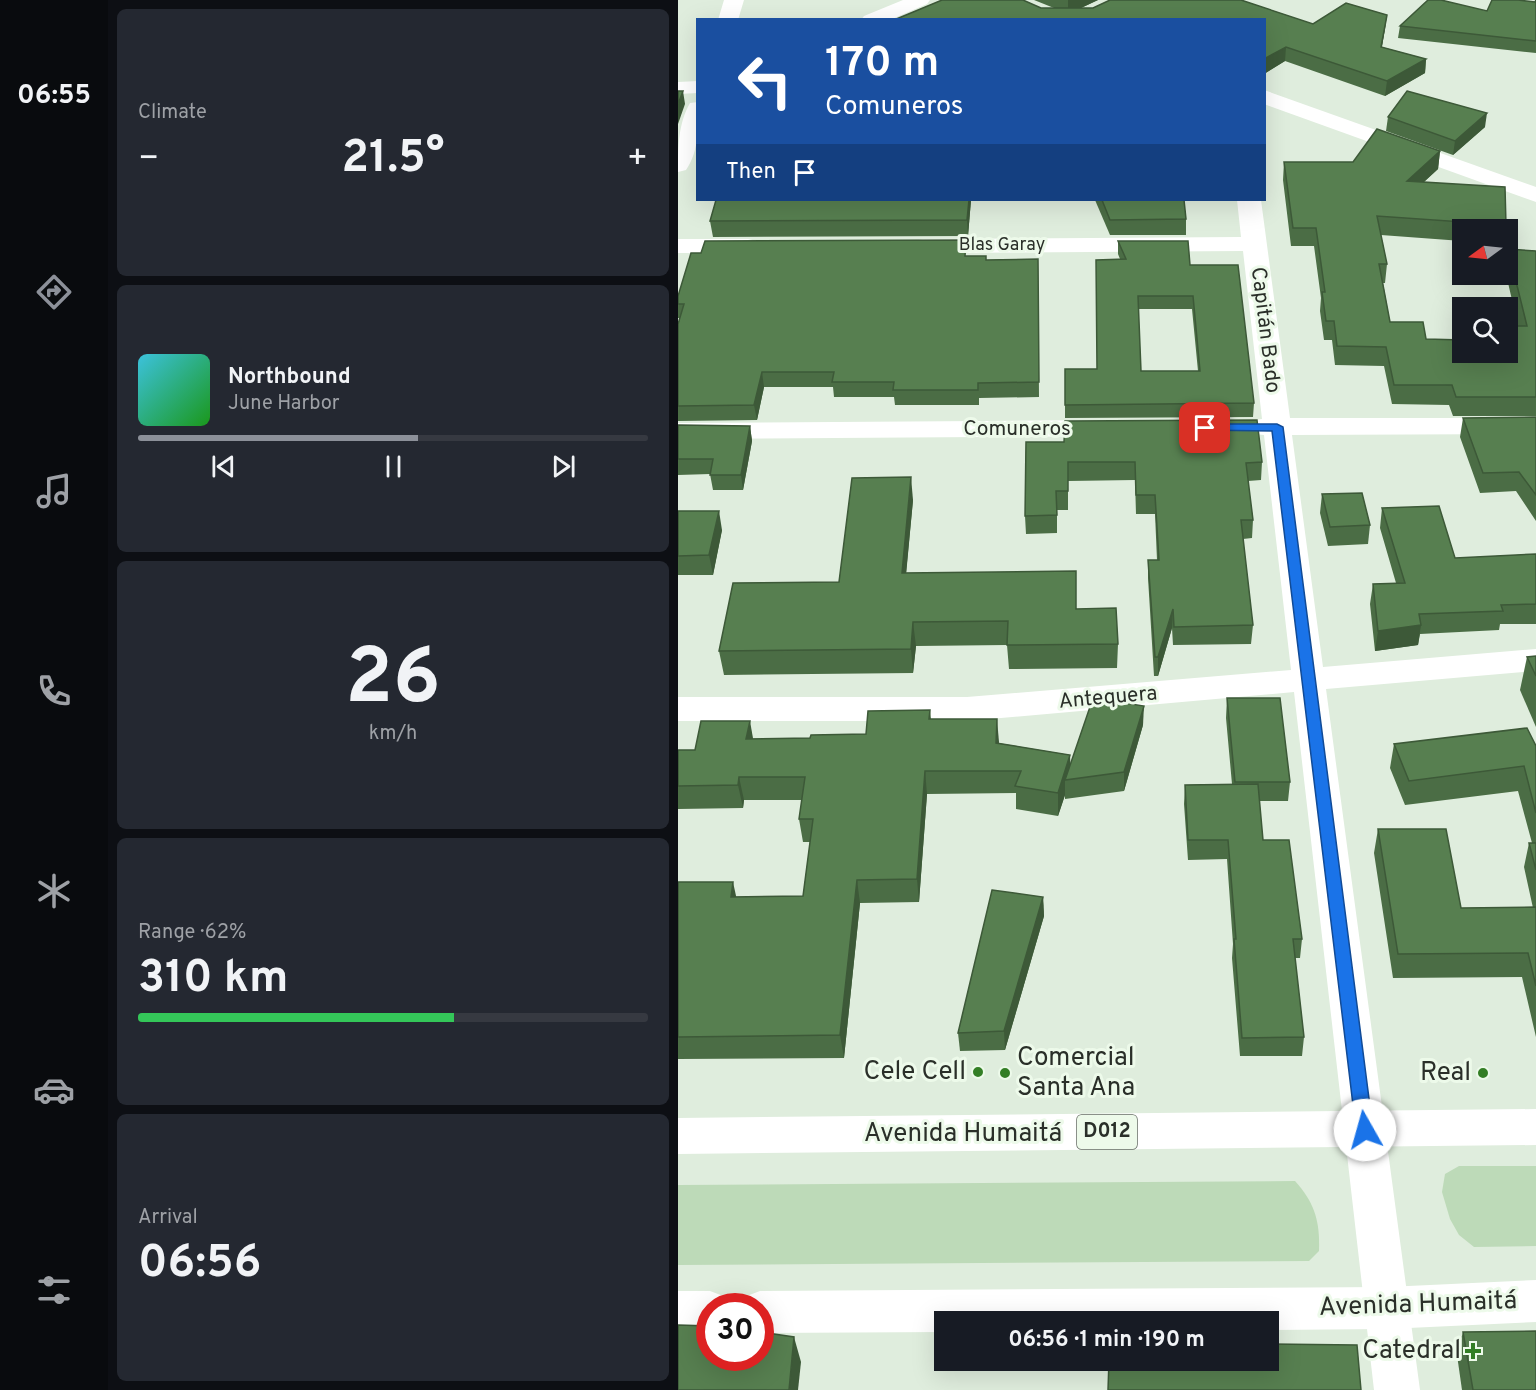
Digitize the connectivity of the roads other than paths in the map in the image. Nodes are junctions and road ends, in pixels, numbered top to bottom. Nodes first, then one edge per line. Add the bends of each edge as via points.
1 (734, 0) edge
2 (920, 0) edge
3 (729, 18) edge
4 (876, 18) edge
5 (696, 87) edge
6 (678, 88) edge
7 (1266, 97) edge
8 (696, 114) edge
9 (678, 165) edge
10 (1536, 195) edge
11 (1249, 201) edge
12 (1254, 244) junction
13 (678, 246) edge
14 (772, 246) edge
15 (902, 246) edge
16 (1536, 426) edge
17 (1277, 427) junction
18 (1133, 428) edge
19 (1229, 428) edge
20 (678, 431) edge
21 (1536, 660) edge
22 (1309, 681) junction
23 (678, 709) edge
24 (1536, 1127) edge
25 (1365, 1130) junction
26 (678, 1136) edge
27 (1536, 1301) edge
28 (1387, 1308) junction
29 (678, 1312) edge
30 (696, 1312) edge
31 (774, 1312) edge
32 (1397, 1390) edge

1 - 3 street
2 - 4 street
5 - 6 street
7 - 10 street
8 - 9 street
11 - 12 street, Capitán Bado
12 - 15 street, Blas Garay
12 - 17 street, Capitán Bado
13 - 14 street
16 - 17 street
17 - 19 street
17 - 22 street, Capitán Bado
18 - 20 street, Comuneros
21 - 22 street, Antequera
22 - 23 street, Antequera via 967,709
22 - 25 street, Capitán Bado
24 - 25 street, Avenida Humaitá / D012
25 - 26 street, Avenida Humaitá / D012
25 - 28 street, Capitán Bado
27 - 28 street, Avenida Humaitá
28 - 31 street, Avenida Humaitá
28 - 32 street, Capitán Bado
29 - 30 street

